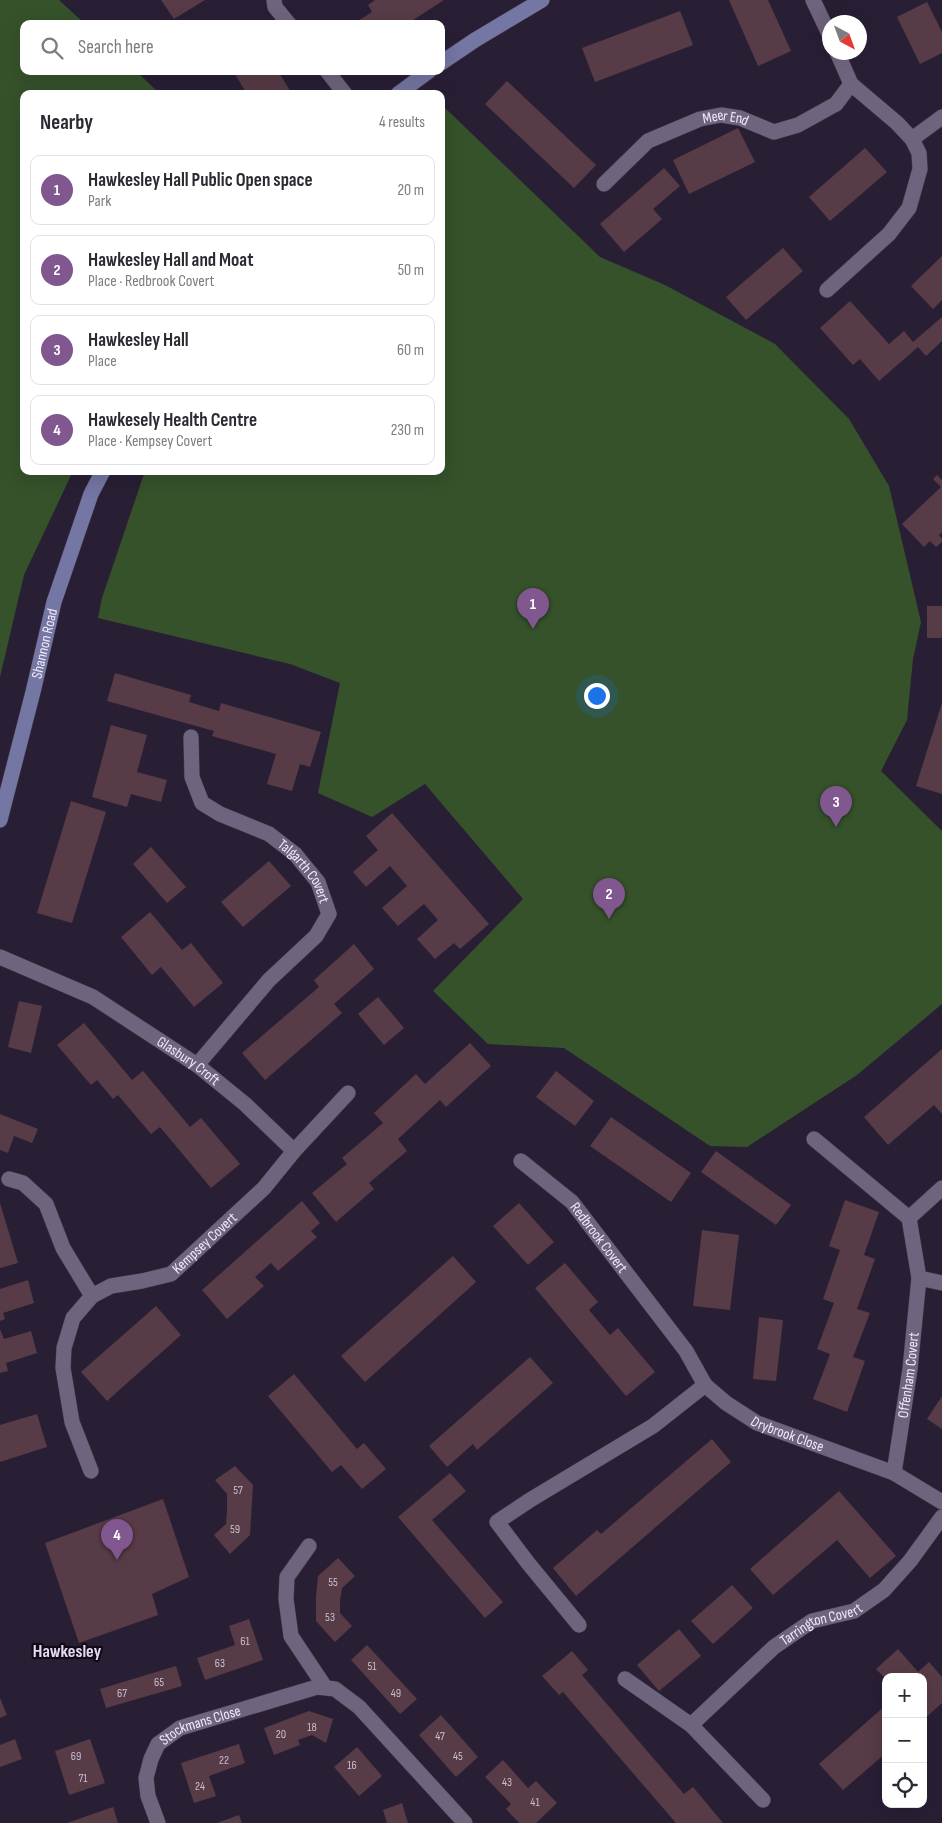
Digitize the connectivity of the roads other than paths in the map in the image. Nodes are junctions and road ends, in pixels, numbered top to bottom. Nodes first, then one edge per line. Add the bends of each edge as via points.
1 (274, 0) edge
2 (542, 0) edge
3 (813, 0) edge
4 (822, 19) edge
5 (286, 20) edge
6 (445, 60) edge
7 (840, 60) edge
8 (330, 75) edge
9 (424, 75) edge
10 (851, 84) junction
11 (342, 90) edge
12 (403, 90) edge
13 (942, 117) edge
14 (912, 139) junction
15 (604, 184) dead end
16 (827, 290) dead end
17 (101, 475) edge
18 (191, 737) dead end
19 (0, 820) edge
20 (0, 957) edge
21 (197, 1065) junction
22 (348, 1093) dead end
23 (814, 1139) dead end
24 (294, 1150) junction
25 (521, 1161) dead end
26 (9, 1179) dead end
27 (942, 1188) edge
28 (909, 1218) junction
29 (919, 1278) junction
30 (942, 1283) edge
31 (92, 1296) junction
32 (665, 1324) joint
33 (705, 1385) junction
34 (91, 1471) dead end
35 (894, 1473) junction
36 (942, 1502) edge
37 (942, 1517) edge
38 (308, 1546) dead end
39 (579, 1624) dead end
40 (625, 1679) dead end
41 (325, 1687) junction
42 (691, 1725) junction
43 (763, 1800) dead end
44 (158, 1823) edge
45 (465, 1823) edge

1 - 5 street via 275,7
2 - 6 street
3 - 4 street
7 - 10 street
8 - 11 street
9 - 12 street
10 - 14 street via 898,122
10 - 15 street, Meer End via 836,104 798,125 774,132 740,118 721,115 700,119 648,141
13 - 14 street
14 - 16 street via 919,153 920,169 909,208 889,234
17 - 19 street, Shannon Road via 91,494 54,602
18 - 21 street, Talgarth Covert via 192,777 202,802 220,814 269,834 295,854 318,882 329,914 316,936 269,980
20 - 21 street, Glasbury Croft via 93,997
21 - 24 street, Glasbury Croft
22 - 24 street
23 - 28 street
24 - 31 street, Kempsey Covert via 264,1188 171,1274 110,1286
25 - 32 street, Redbrook Covert via 572,1202
26 - 31 street via 23,1182 46,1204 62,1248
27 - 28 street
28 - 29 street, Offenham Covert
29 - 30 street
29 - 35 street, Offenham Covert via 910,1368
31 - 34 street, Kempsey Covert via 73,1318 64,1348 63,1368 72,1422
32 - 33 street, Drybrook Close via 686,1351
33 - 35 street, Drybrook Close via 757,1423
33 - 39 street via 652,1426 497,1522
35 - 36 street, Drybrook Close
37 - 42 street, Tarrington Covert via 884,1590 854,1611 812,1621 774,1647
38 - 41 street via 287,1577 286,1599 291,1636
40 - 42 street
41 - 44 street, Stockmans Close via 180,1728 158,1744 146,1778 148,1796
41 - 45 street via 335,1689 359,1707
42 - 43 street

